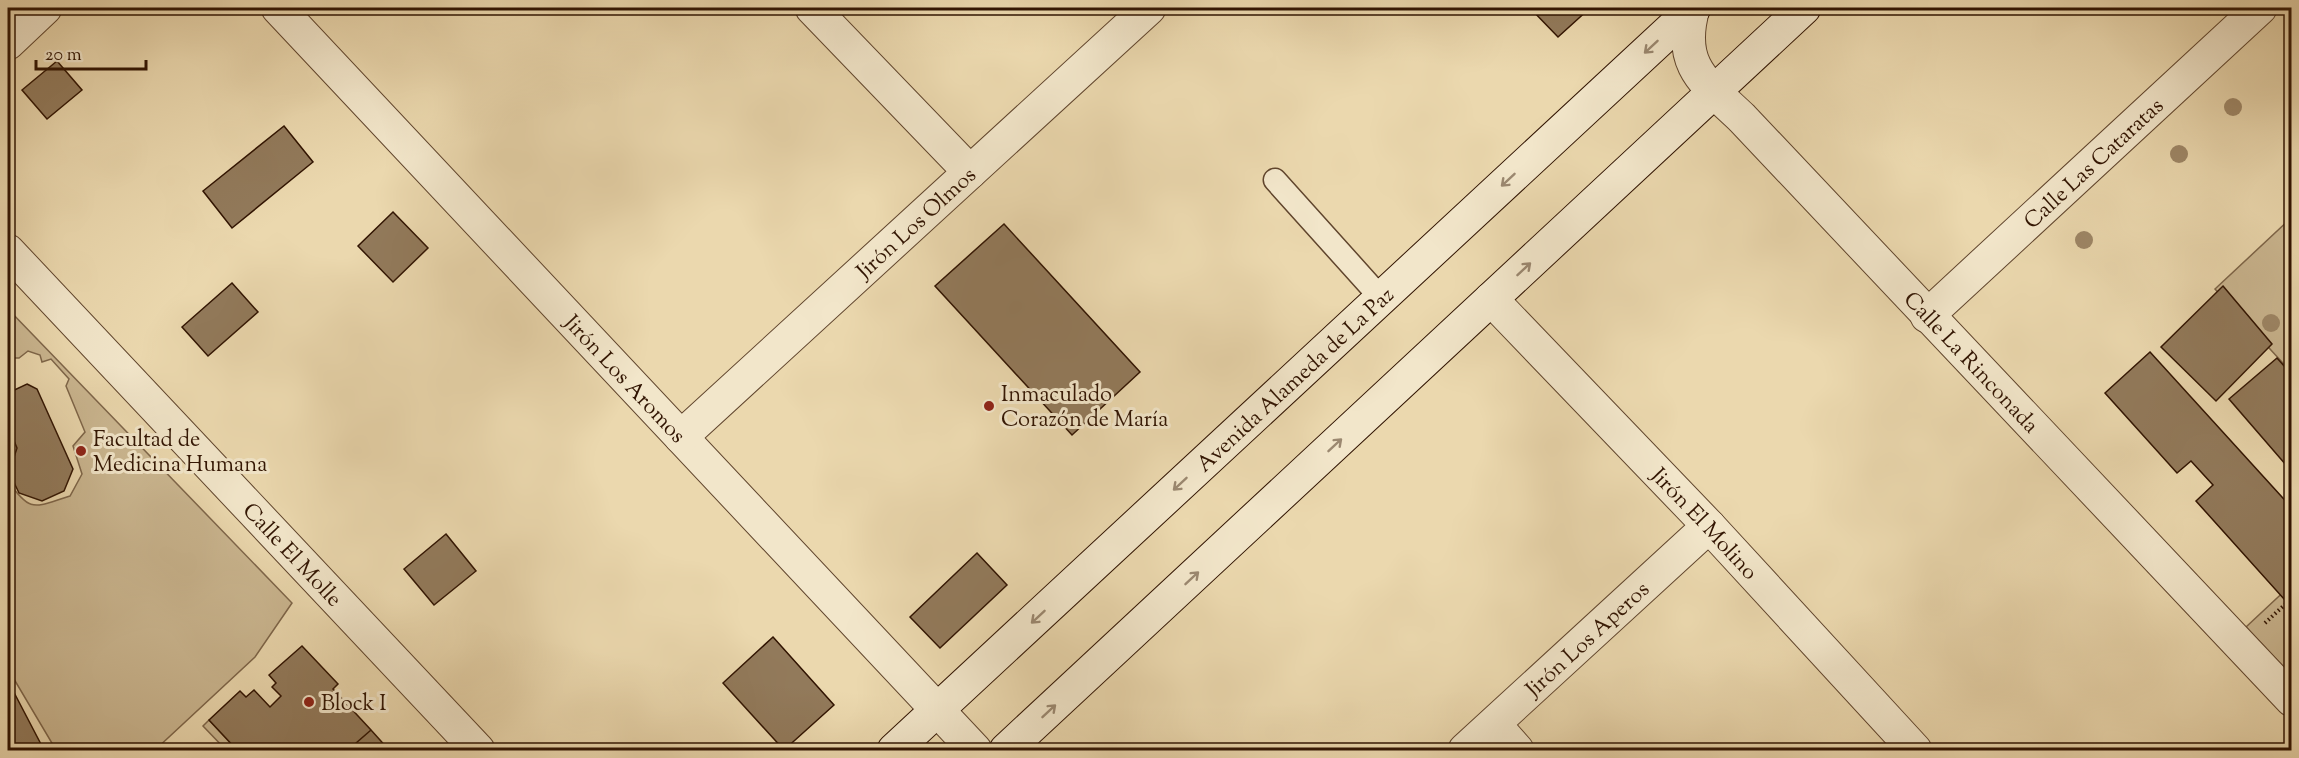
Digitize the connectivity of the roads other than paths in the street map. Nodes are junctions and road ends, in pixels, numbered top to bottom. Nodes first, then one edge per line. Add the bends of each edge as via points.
1 (45, 8) edge
2 (278, 8) edge
3 (812, 8) edge
4 (1149, 8) edge
5 (1693, 8) edge
6 (2260, 8) edge
7 (1792, 11) edge
8 (8, 42) edge
9 (1715, 92) junction
10 (970, 172) junction
11 (1275, 180) dead end
12 (8, 251) edge
13 (1381, 298) junction
14 (1491, 299) junction
15 (1927, 316) junction
16 (681, 437) junction
17 (1709, 526) junction
18 (2292, 700) edge
19 (938, 710) junction
20 (1494, 724) junction
21 (478, 750) edge
22 (894, 750) edge
23 (975, 750) edge
24 (1006, 750) edge
25 (1465, 750) edge
26 (1516, 750) edge
27 (1915, 750) edge

1 - 8 street
2 - 16 street, Jirón Los Aromos
3 - 10 street
4 - 10 street, Jirón Los Olmos
5 - 9 street, Calle La Rinconada via 1687,36 1690,60
5 -> 13 street, Avenida Alameda de La Paz
6 - 15 street, Calle Las Cataratas
7 - 9 street
14 -> 9 street
9 - 15 street, Calle La Rinconada
10 - 16 street, Jirón Los Olmos
11 - 13 lane
12 - 21 street, Calle El Molle
13 -> 19 street, Avenida Alameda de La Paz
14 - 17 street, Jirón El Molino
24 -> 14 street
15 - 18 street, Calle La Rinconada
16 - 19 street, Jirón Los Aromos
17 - 20 street, Jirón Los Aperos
17 - 27 street, Jirón El Molino
19 - 22 street, Avenida Alameda de La Paz
19 - 23 street, Jirón Los Aromos
20 - 25 street, Jirón Los Aperos
20 - 26 street

